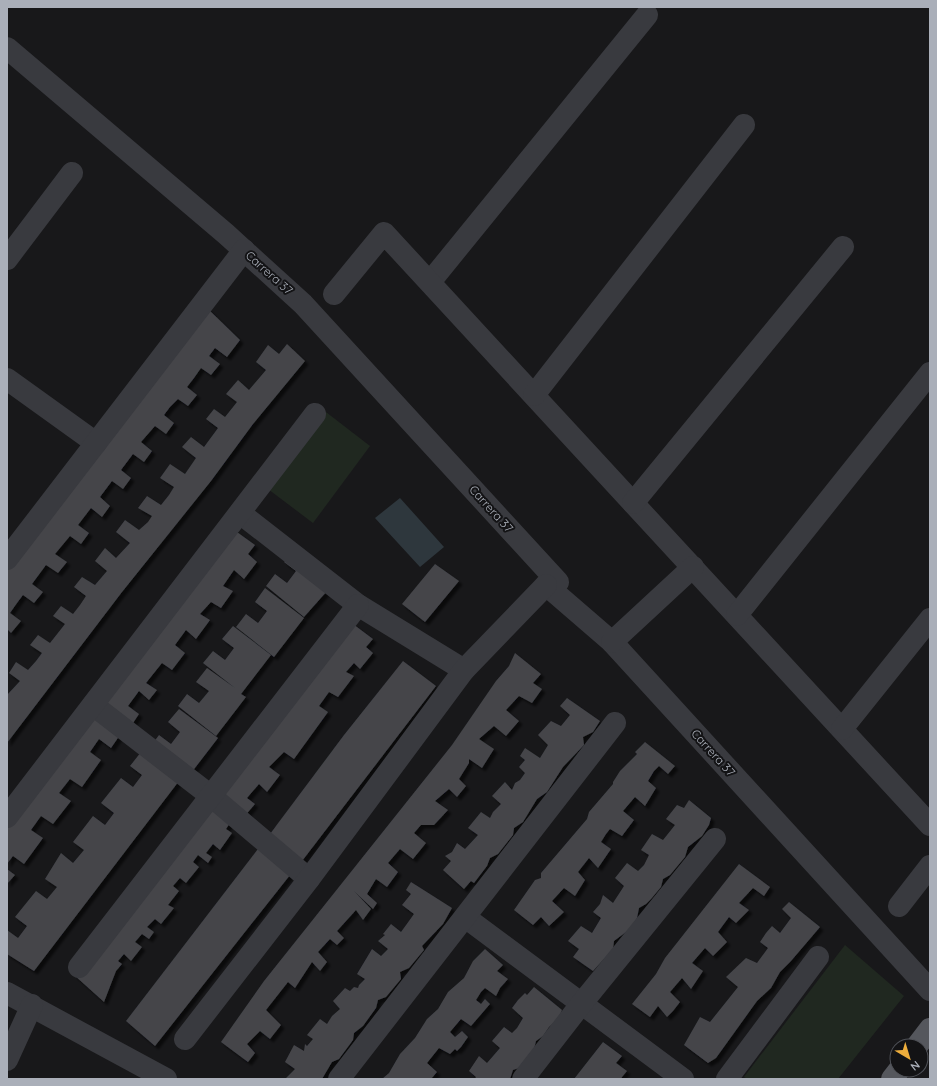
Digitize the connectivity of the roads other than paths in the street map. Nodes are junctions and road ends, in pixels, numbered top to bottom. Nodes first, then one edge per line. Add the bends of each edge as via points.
1 (647, 15) dead end
2 (7, 48) edge
3 (744, 126) dead end
4 (72, 172) dead end
5 (843, 247) dead end
6 (244, 250) junction
7 (7, 259) edge
8 (430, 282) junction
9 (334, 294) dead end
10 (930, 373) edge
11 (7, 379) edge
12 (534, 395) junction
13 (315, 414) dead end
14 (96, 443) junction
15 (633, 502) junction
16 (240, 513) junction
17 (7, 559) edge
18 (693, 567) junction
19 (546, 584) junction
20 (358, 605) junction
21 (737, 616) junction
22 (930, 619) edge
23 (612, 642) junction
24 (464, 670) junction
25 (93, 706) junction
26 (615, 723) dead end
27 (842, 729) junction
28 (211, 796) junction
29 (7, 817) edge
30 (930, 825) edge
31 (715, 839) dead end
32 (930, 866) edge
33 (309, 879) junction
34 (899, 906) dead end
35 (465, 917) junction
36 (818, 957) dead end
37 (79, 967) dead end
38 (930, 990) edge
39 (7, 993) edge
40 (582, 1003) junction
41 (32, 1005) junction
42 (930, 1029) edge
43 (923, 1038) edge
44 (186, 1039) dead end
45 (7, 1060) edge
46 (166, 1079) edge
47 (339, 1079) edge
48 (523, 1079) edge
49 (683, 1079) edge
50 (727, 1079) edge

1 - 8 street
2 - 6 street, Carrera 37
3 - 12 street
4 - 7 street
5 - 15 street
6 - 14 street
6 - 19 street, Carrera 37 via 308,309 558,582
8 - 9 street via 384,233
8 - 12 street
10 - 21 street
11 - 14 street
12 - 15 street
13 - 16 street
14 - 17 street
15 - 18 street
16 - 20 street
16 - 25 street
18 - 21 street
18 - 23 street
19 - 23 street, Carrera 37
19 - 24 street
20 - 24 street
20 - 28 street
21 - 27 street
22 - 27 street
23 - 38 street, Carrera 37
24 - 33 street
25 - 28 street
25 - 29 street
26 - 35 street
27 - 30 street
28 - 33 street
28 - 37 street
31 - 40 street
32 - 34 street
33 - 44 street
35 - 40 street
35 - 47 street
36 - 50 street
39 - 41 street
40 - 48 street
40 - 49 street
41 - 45 street
41 - 46 street
42 - 43 main road

